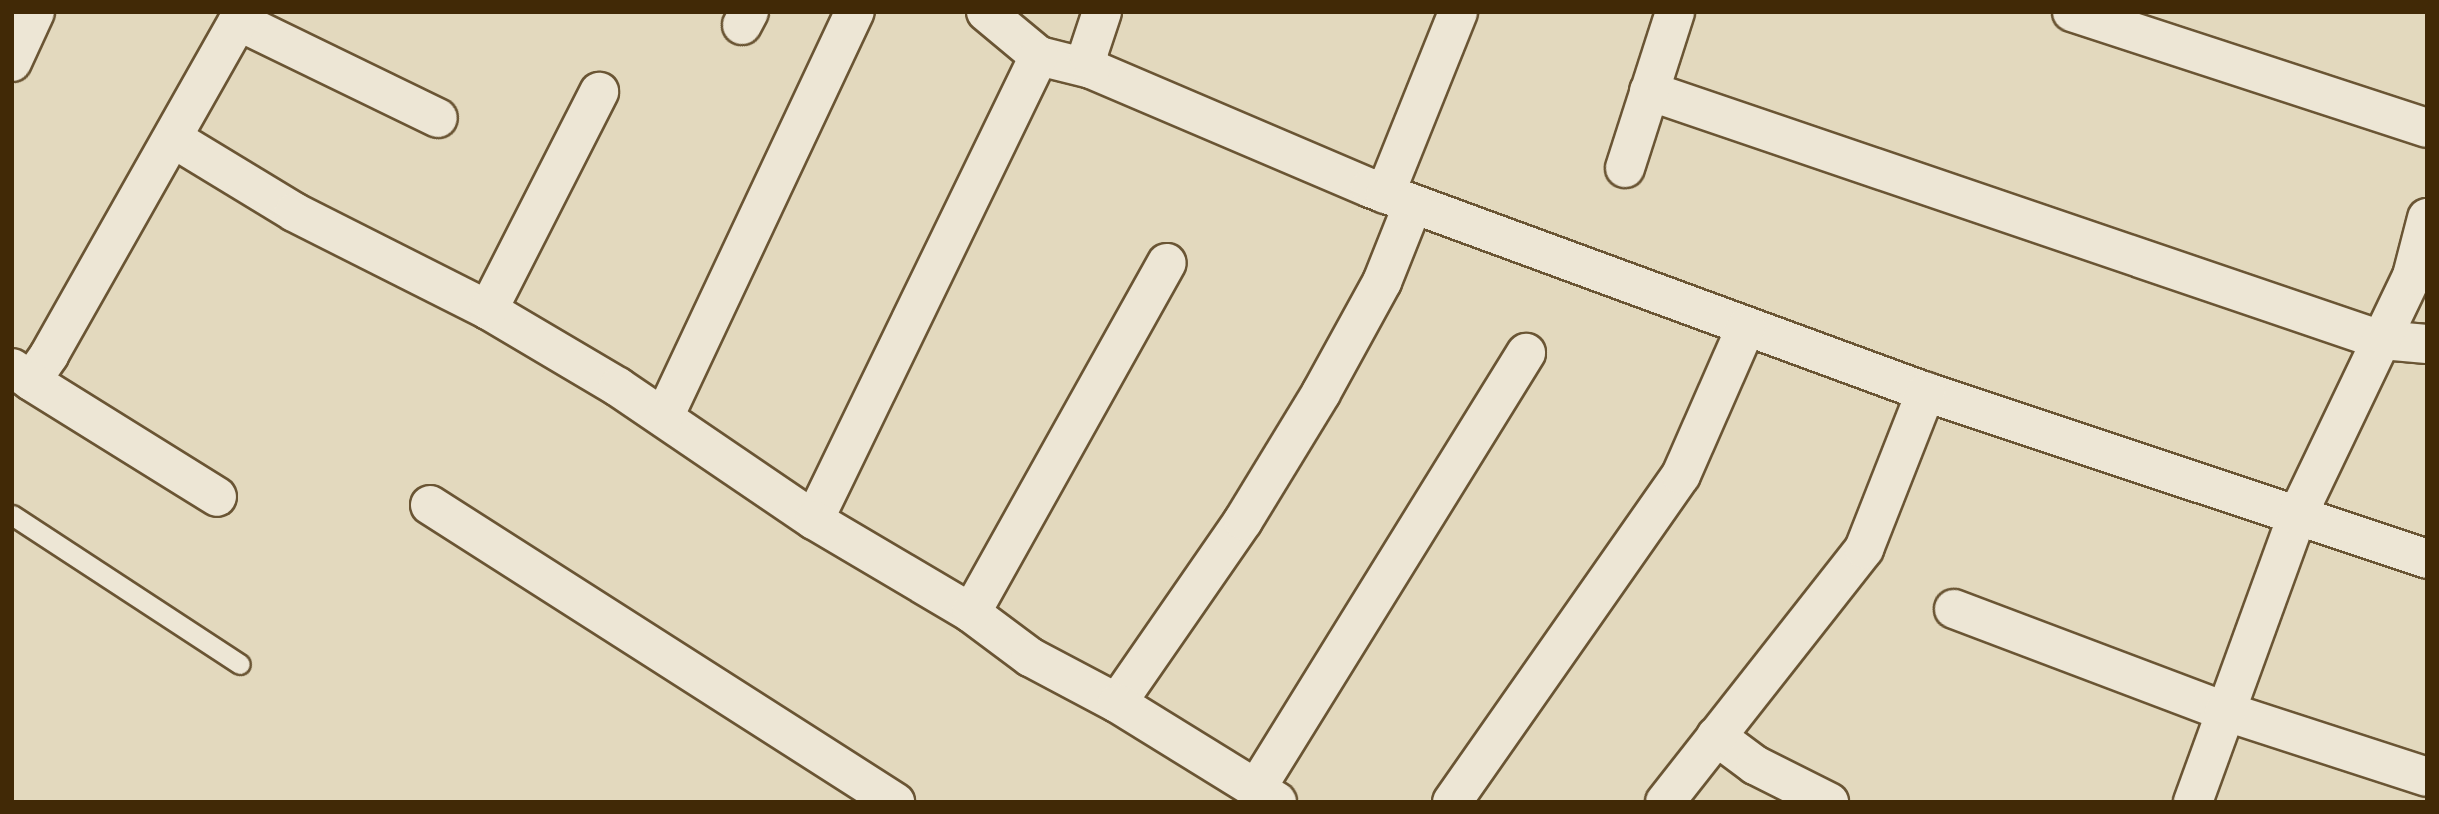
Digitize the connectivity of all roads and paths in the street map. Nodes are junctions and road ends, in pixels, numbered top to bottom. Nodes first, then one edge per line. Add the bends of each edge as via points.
1 (35, 12) edge
2 (855, 12) edge
3 (986, 12) edge
4 (1102, 12) edge
5 (1458, 12) edge
6 (1675, 12) edge
7 (2073, 12) edge
8 (241, 17) edge
9 (1039, 56) junction
10 (12, 62) edge
11 (1091, 69) junction
12 (1649, 91) junction
13 (599, 92) dead end
14 (438, 118) dead end
15 (2427, 128) edge
16 (174, 139) junction
17 (1625, 168) dead end
18 (1399, 199) junction
19 (2427, 218) edge
20 (1167, 263) dead end
21 (488, 310) junction
22 (1746, 327) junction
23 (2381, 341) junction
24 (2427, 344) edge
25 (1526, 353) dead end
26 (22, 374) edge
27 (1926, 392) junction
28 (664, 417) junction
29 (217, 497) dead end
30 (430, 505) dead end
31 (12, 515) edge
32 (2297, 516) junction
33 (814, 520) junction
34 (2427, 559) edge
35 (1954, 609) dead end
36 (971, 613) junction
37 (240, 664) dead end
38 (1117, 703) junction
39 (2224, 711) junction
40 (1716, 736) junction
41 (2427, 776) edge
42 (1267, 796) edge
43 (895, 802) edge
44 (1452, 802) edge
45 (1665, 802) edge
46 (1829, 802) edge
47 (2193, 802) edge

1 - 10 street
2 - 28 street
3 - 9 street
4 - 11 street via 1088,54
5 - 18 street
6 - 12 street
7 - 15 street
8 - 14 street
8 - 16 street
9 - 11 street
9 - 33 street
11 - 18 street
12 - 17 street
12 - 23 street
13 - 21 street
16 - 21 street via 294,212
16 - 26 street
18 - 22 street
18 - 38 street via 1382,282 1321,393 1243,521
19 - 23 street via 2412,275
20 - 36 street
21 - 28 street
22 - 27 street
22 - 44 street via 1681,475
23 - 24 street
23 - 32 street
25 - 42 street
26 - 29 street
27 - 32 street
27 - 40 street via 1864,548
28 - 33 street
30 - 43 street
31 - 37 lane
32 - 34 street
32 - 39 street
33 - 36 street
35 - 39 street
36 - 38 street via 1030,657
38 - 42 street
39 - 41 street
39 - 47 street
40 - 45 street
40 - 46 street via 1755,765

